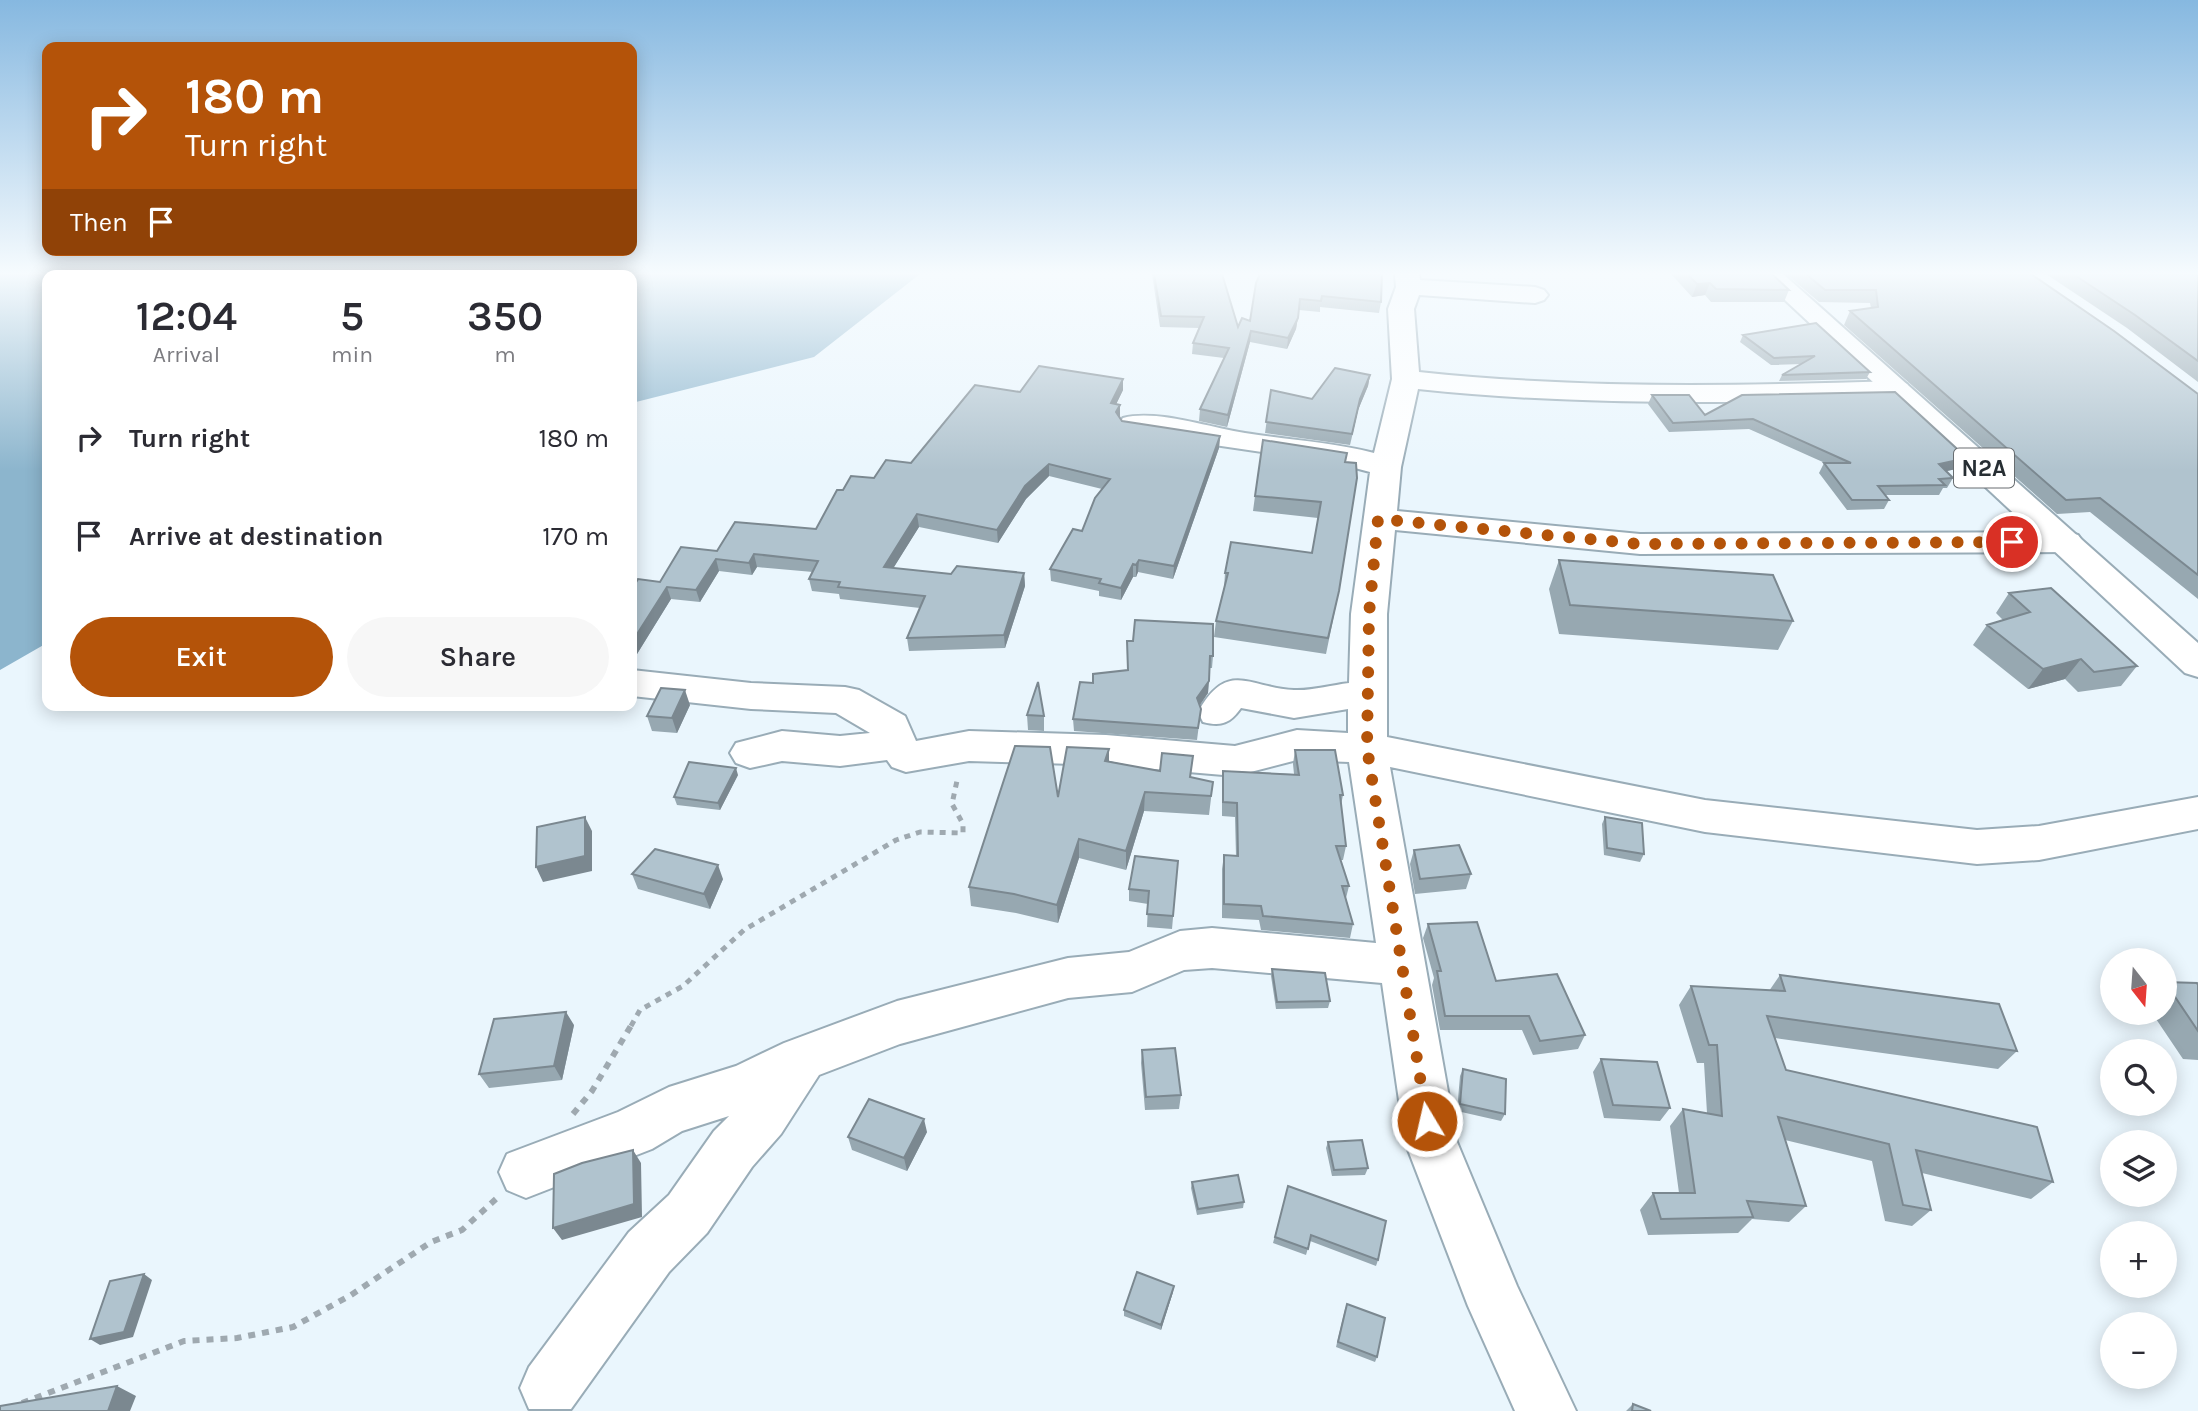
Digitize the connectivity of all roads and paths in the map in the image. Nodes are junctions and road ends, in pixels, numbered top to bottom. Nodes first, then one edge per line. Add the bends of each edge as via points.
1 (1403, 340) edge
2 (1842, 340) edge
3 (1406, 379) junction
4 (1897, 390) junction
5 (1133, 424) edge
6 (1386, 467) junction
7 (1378, 519) junction
8 (2066, 542) junction
9 (2198, 664) edge
10 (637, 684) edge
11 (1369, 693) junction
12 (1217, 712) dead end
13 (897, 744) junction
14 (969, 746) junction
15 (1367, 748) junction
16 (750, 753) dead end
17 (2198, 813) edge
18 (1402, 965) junction
19 (802, 1059) junction
20 (567, 1120) dead end
21 (526, 1172) joint
22 (551, 1388) dead end
23 (18, 1406) edge
24 (1546, 1411) edge

1 - 3 main road
2 - 4 main road, N2A
3 - 4 main road via 1579,394
3 - 6 main road
4 - 8 main road, N2A
5 - 6 main road via 1357,457
6 - 7 main road
7 - 8 main road via 1640,544
7 - 11 main road via 1369,614
8 - 9 main road, N2A
10 - 13 main road via 845,700 891,726
11 - 12 main road via 1294,704 1250,694 1230,695
11 - 15 main road
13 - 14 main road via 906,757
13 - 16 main road via 839,751 782,746
14 - 15 main road via 1106,750 1235,761 1297,745
14 - 20 path via 952,804 963,833 920,832 896,841 744,930 683,986 640,1010 592,1091
15 - 17 main road via 1705,816 1977,847 2039,843
15 - 18 main road
18 - 19 main road via 1212,948 1180,951 1132,972 1068,978 897,1023
18 - 24 main road via 1431,1142 1497,1306
19 - 21 main road via 746,1087 669,1111 634,1131
19 - 22 main road via 688,1214 649,1252
21 - 23 path via 462,1230 431,1242 293,1327 237,1338 184,1340

